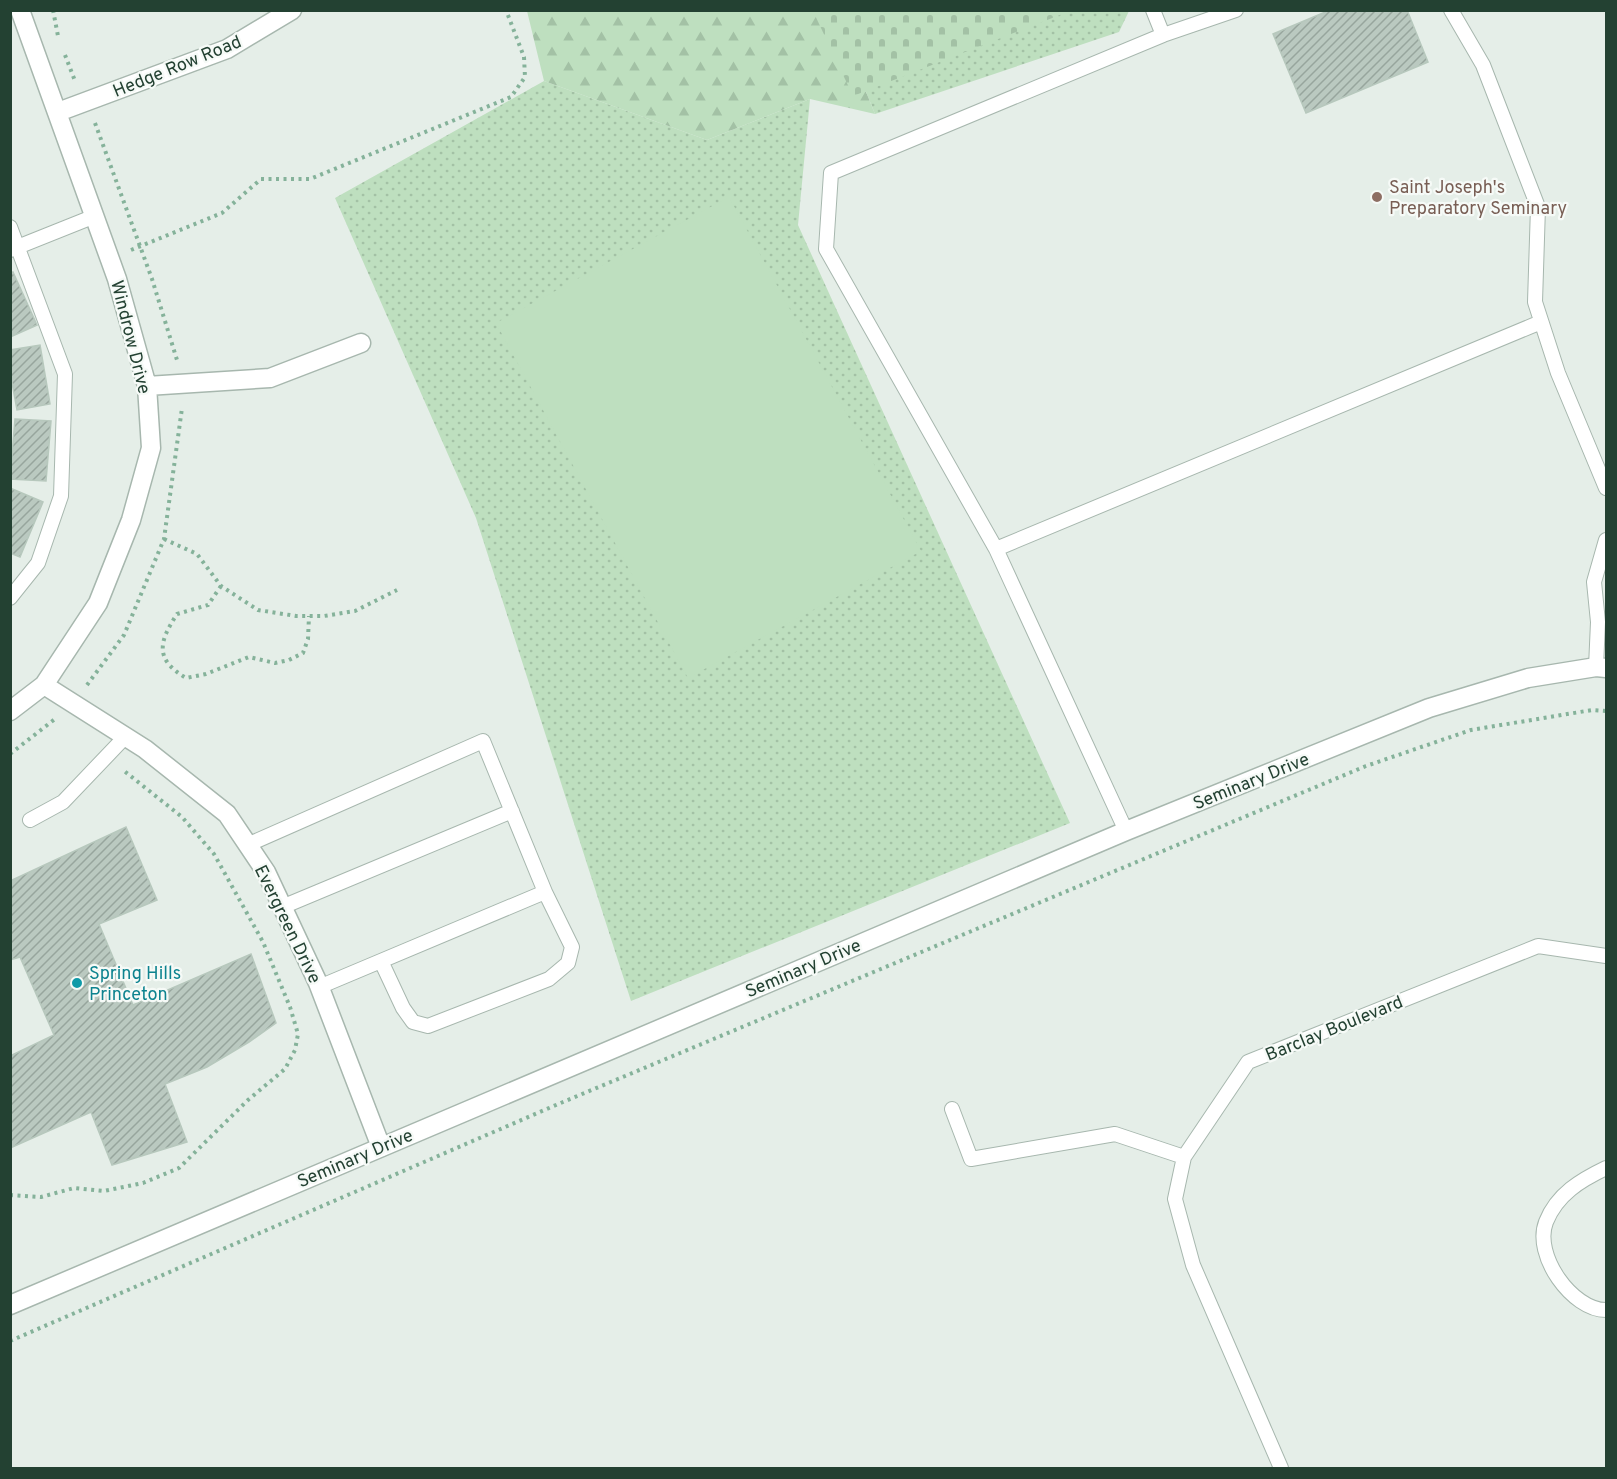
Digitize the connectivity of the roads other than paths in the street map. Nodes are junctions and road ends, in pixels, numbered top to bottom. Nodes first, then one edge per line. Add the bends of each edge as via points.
1 (20, 10) edge
2 (292, 10) edge
3 (1153, 10) edge
4 (1236, 10) edge
5 (1451, 10) edge
6 (1163, 35) junction
7 (58, 112) junction
8 (95, 216) junction
9 (10, 226) edge
10 (14, 248) edge
11 (1541, 322) junction
12 (361, 344) dead end
13 (147, 386) junction
14 (1606, 488) edge
15 (1606, 540) edge
16 (996, 549) junction
17 (10, 598) edge
18 (1601, 667) edge
19 (44, 685) junction
20 (10, 711) edge
21 (125, 737) junction
22 (512, 811) junction
23 (30, 820) dead end
24 (1126, 831) junction
25 (247, 844) junction
26 (544, 892) junction
27 (282, 907) junction
28 (1606, 956) edge
29 (381, 961) junction
30 (319, 987) junction
31 (952, 1109) dead end
32 (381, 1147) junction
33 (1184, 1157) junction
34 (1606, 1168) edge
35 (10, 1305) edge
36 (1606, 1310) edge
37 (1281, 1468) edge

1 - 7 street, Windrow Drive
2 - 7 street, Hedge Row Road via 227,49
3 - 6 lane
4 - 6 lane
5 - 11 lane via 1483,66 1538,207 1535,302
6 - 16 lane via 831,173 826,249
7 - 8 street, Windrow Drive
8 - 10 lane
8 - 13 street, Windrow Drive
9 - 10 lane
10 - 17 lane via 65,374 61,496 38,563
11 - 14 lane
11 - 16 lane
12 - 13 street via 270,378
13 - 19 street, Windrow Drive via 151,448 131,520 98,603
15 - 18 lane via 1594,582
16 - 24 lane
18 - 24 street, Seminary Drive via 1528,678 1429,708
19 - 20 street, Windrow Drive
19 - 21 street, Evergreen Drive
21 - 23 lane via 63,802
21 - 25 street, Evergreen Drive via 227,814
22 - 25 lane via 483,741
22 - 26 lane
22 - 27 lane
24 - 32 street, Seminary Drive
25 - 27 street, Evergreen Drive via 266,872
26 - 29 lane
26 - 29 lane via 572,947 568,963 549,979 428,1026 413,1022
27 - 30 street, Evergreen Drive
28 - 33 lane, Barclay Boulevard via 1538,946 1248,1062
29 - 30 lane
30 - 32 street, Evergreen Drive
31 - 33 lane via 971,1159 1115,1134
32 - 35 street, Seminary Drive
33 - 37 lane, Barclay Boulevard via 1175,1199 1193,1265
34 - 36 lane via 1577,1183 1560,1199 1545,1224 1545,1253 1567,1292 1597,1310

